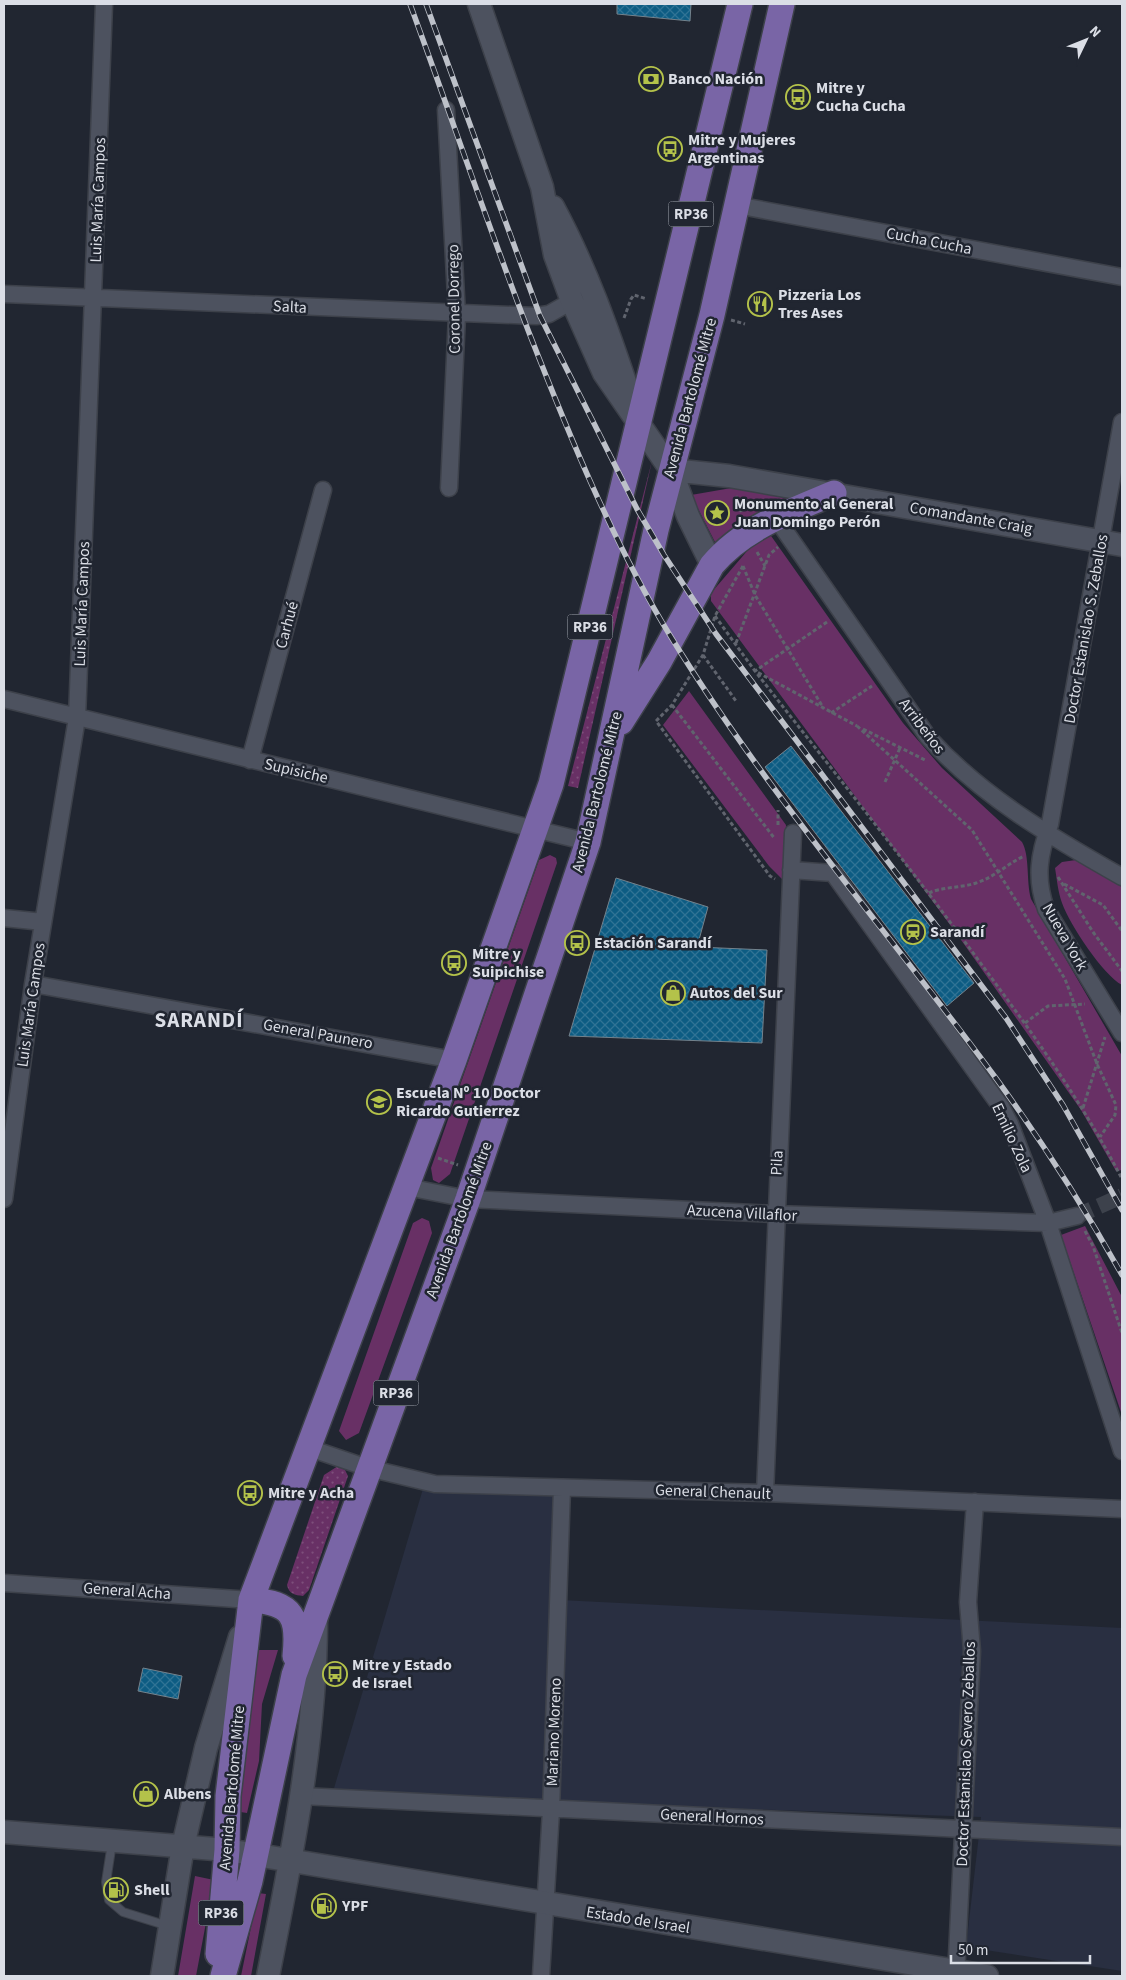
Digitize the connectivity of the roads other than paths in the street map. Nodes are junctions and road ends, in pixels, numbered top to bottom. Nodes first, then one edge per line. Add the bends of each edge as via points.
1 (104, 4) edge
2 (479, 4) edge
3 (740, 4) edge
4 (782, 4) edge
5 (446, 110) dead end
6 (542, 187) junction
7 (736, 205) junction
8 (1122, 278) edge
9 (4, 294) edge
10 (95, 298) junction
11 (572, 301) junction
12 (457, 314) junction
13 (1122, 422) edge
14 (640, 424) junction
15 (671, 470) junction
16 (449, 488) dead end
17 (323, 490) dead end
18 (834, 493) junction
19 (782, 528) junction
20 (1112, 543) edge
21 (712, 565) junction
22 (4, 699) edge
23 (77, 718) junction
24 (610, 739) junction
25 (250, 760) junction
26 (536, 828) junction
27 (793, 833) dead end
28 (1046, 834) junction
29 (588, 842) junction
30 (791, 870) junction
31 (1122, 877) edge
32 (4, 918) edge
33 (43, 922) junction
34 (33, 984) junction
35 (1122, 1033) edge
36 (454, 1060) junction
37 (407, 1187) junction
38 (4, 1191) edge
39 (468, 1199) junction
40 (4, 1200) edge
41 (775, 1214) junction
42 (1077, 1216) tunnel mouth
43 (1048, 1223) junction
44 (309, 1448) junction
45 (1122, 1451) edge
46 (368, 1468) junction
47 (562, 1488) junction
48 (765, 1493) junction
49 (975, 1502) junction
50 (1122, 1509) edge
51 (4, 1583) edge
52 (251, 1600) junction
53 (316, 1615) junction
54 (294, 1675) junction
55 (302, 1796) junction
56 (551, 1810) junction
57 (962, 1828) junction
58 (4, 1832) edge
59 (1122, 1837) edge
60 (112, 1840) junction
61 (183, 1846) junction
62 (227, 1850) junction
63 (254, 1856) junction
64 (290, 1862) junction
65 (544, 1904) junction
66 (171, 1927) junction
67 (956, 1974) edge
68 (162, 1976) edge
69 (216, 1976) edge
70 (223, 1976) edge
71 (268, 1976) edge
72 (541, 1976) edge
73 (987, 1976) edge

1 - 10 street, Luis María Campos
2 - 6 main road
3 - 14 main road, Avenida Bartolomé Mitre / RP36
4 - 7 main road, Avenida Bartolomé Mitre / RP36
5 - 12 street, Coronel Dorrego
6 - 11 main road via 555,255
6 - 14 main road via 586,273
7 - 8 street, Cucha Cucha
7 - 15 main road, Avenida Bartolomé Mitre / RP36 via 712,315
9 - 10 street, Salta
10 - 12 street, Salta
10 - 23 street, Luis María Campos
11 - 12 street, Salta via 549,314 536,316
11 - 14 main road via 604,373
12 - 16 street, Coronel Dorrego
13 - 20 street, Doctor Estanislao S. Zeballos
14 - 15 main road
14 - 26 main road, Avenida Bartolomé Mitre / RP36 via 551,784
15 - 18 main road, Comandante Craig
15 - 21 main road via 688,516
15 - 24 main road, Avenida Bartolomé Mitre / RP36
17 - 25 street, Carhué
18 - 19 main road
18 - 20 main road, Comandante Craig
19 - 21 main road via 724,551
19 - 28 street, Arribeños via 928,737 949,761
20 - 28 street, Doctor Estanislao S. Zeballos
21 - 24 main road
22 - 23 street, Supisiche
23 - 25 street, Supisiche
23 - 33 street, Luis María Campos
24 - 29 main road, Avenida Bartolomé Mitre / RP36
25 - 26 street, Supisiche
26 - 29 street, Supisiche
26 - 36 main road, Avenida Bartolomé Mitre / RP36
27 - 30 street, Pila
28 - 31 street, Arribeños
28 - 35 street, Nueva York via 1038,870 1046,909
29 - 39 main road, Avenida Bartolomé Mitre / RP36
30 - 41 street, Pila
30 - 43 street, Emilio Zola via 833,873 1001,1106
32 - 33 street
33 - 34 street, Luis María Campos
34 - 36 street, General Paunero
34 - 38 street, Luis María Campos
36 - 37 main road, Avenida Bartolomé Mitre / RP36
37 - 39 street, Azucena Villaflor
37 - 44 main road, Avenida Bartolomé Mitre / RP36
38 - 40 street, Luis María Campos
39 - 41 street, Azucena Villaflor
39 - 46 main road, Avenida Bartolomé Mitre / RP36
41 - 43 street, Azucena Villaflor
41 - 48 street, Pila
42 - 43 street, Azucena Villaflor
43 - 45 street, Emilio Zola
44 - 46 street, General Chenault
44 - 52 main road, Avenida Bartolomé Mitre / RP36
46 - 47 street, General Chenault via 435,1484
46 - 53 main road, Avenida Bartolomé Mitre / RP36
47 - 48 street, General Chenault
47 - 56 street, Mariano Moreno
48 - 49 street, General Chenault
49 - 50 street, General Chenault
49 - 57 street, Doctor Estanislao Severo Zeballos via 968,1602 972,1651
51 - 52 street, General Acha
52 - 54 main road via 277,1605 294,1617 297,1635
52 - 61 main road, Avenida Bartolomé Mitre via 206,1748
52 - 62 main road, Avenida Bartolomé Mitre / RP36 via 228,1796
53 - 54 main road, Avenida Bartolomé Mitre / RP36
53 - 55 main road, Avenida Bartolomé Mitre via 316,1676
54 - 63 main road, Avenida Bartolomé Mitre / RP36
55 - 56 street, General Hornos
55 - 64 main road, Avenida Bartolomé Mitre
56 - 57 street, General Hornos
56 - 65 street, Mariano Moreno
57 - 59 street, General Hornos
57 - 67 street, Doctor Estanislao Severo Zeballos
58 - 60 main road, Estado de Israel
60 - 61 main road, Estado de Israel
60 - 66 lane via 106,1882 109,1900 123,1912
61 - 62 main road, Estado de Israel
61 - 66 main road, Avenida Bartolomé Mitre
62 - 63 main road, Estado de Israel
62 - 69 main road, Avenida Bartolomé Mitre / RP36
63 - 64 main road, Estado de Israel
63 - 70 main road, Avenida Bartolomé Mitre / RP36
64 - 65 main road, Estado de Israel
64 - 71 main road, Avenida Bartolomé Mitre
65 - 67 main road, Estado de Israel
65 - 72 street, Mariano Moreno
66 - 68 main road, Avenida Bartolomé Mitre
67 - 73 main road, Estado de Israel

